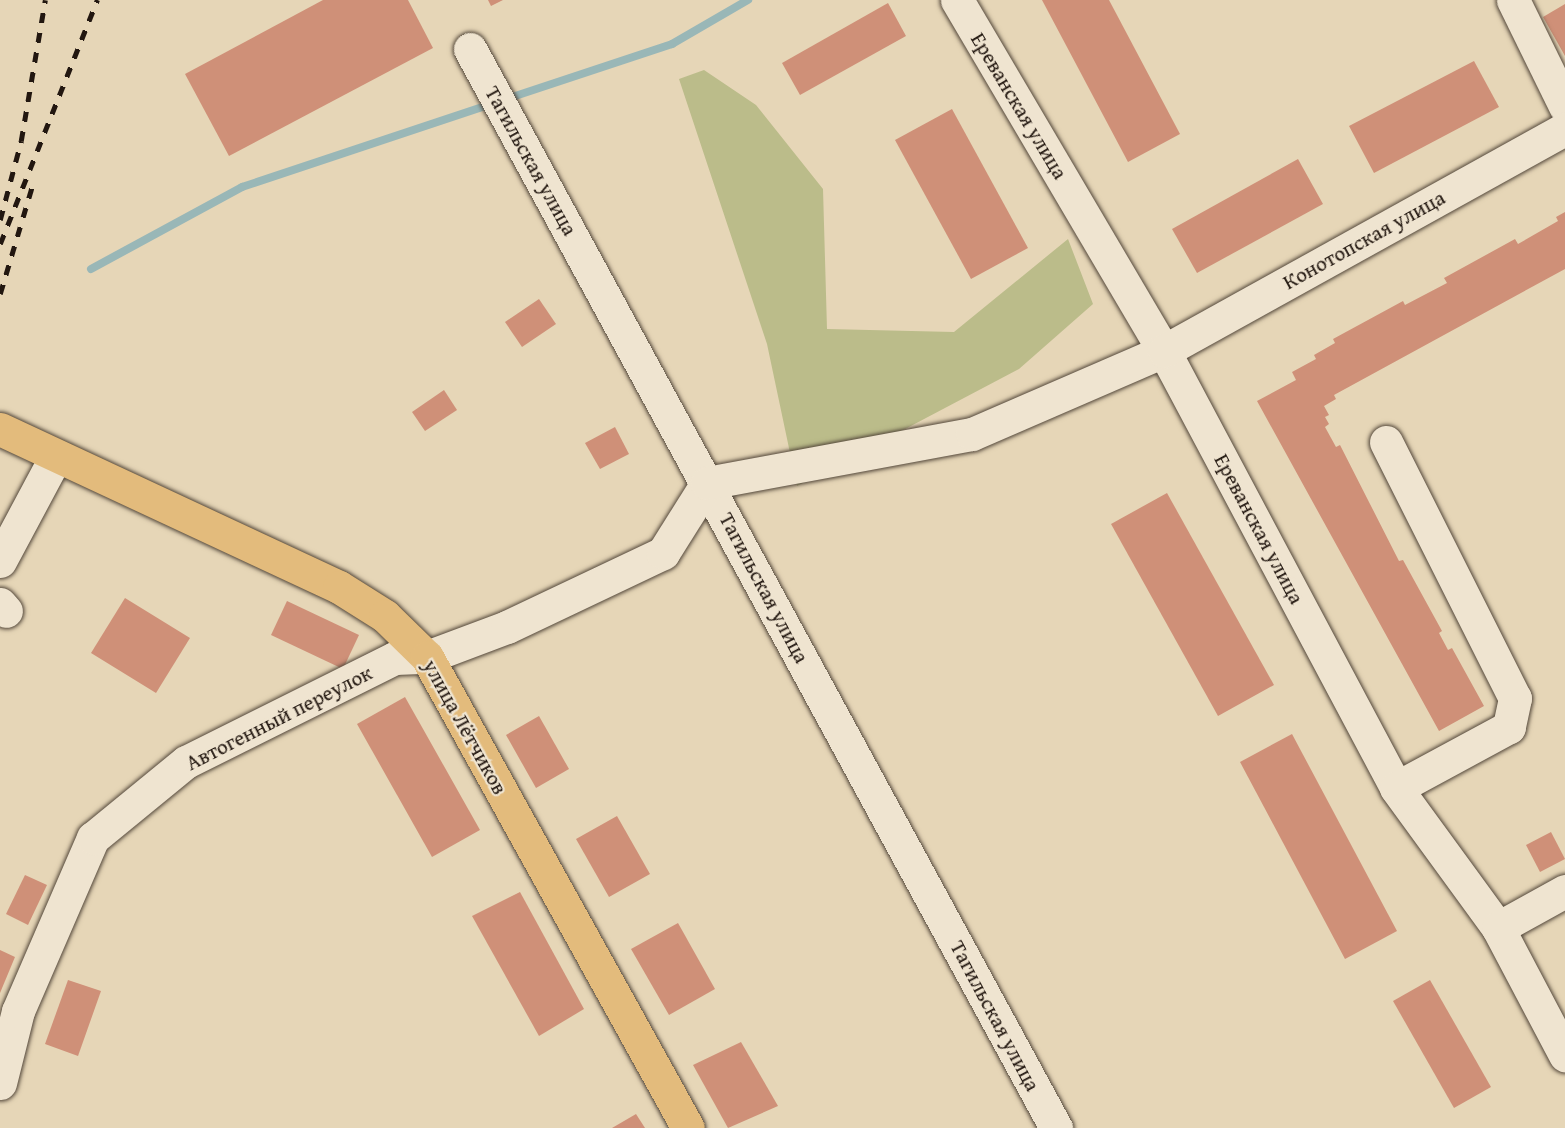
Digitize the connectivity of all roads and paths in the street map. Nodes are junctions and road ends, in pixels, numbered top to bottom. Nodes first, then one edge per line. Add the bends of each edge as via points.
1 (957, 0) edge
2 (1513, 0) edge
3 (470, 49) dead end
4 (1565, 106) edge
5 (1565, 129) edge
6 (1164, 351) junction
7 (0, 429) edge
8 (1386, 442) dead end
9 (56, 456) junction
10 (707, 483) junction
11 (0, 561) edge
12 (427, 657) junction
13 (1396, 788) junction
14 (1565, 891) edge
15 (1498, 928) junction
16 (1565, 1055) edge
17 (0, 1083) edge
18 (688, 1128) edge
19 (1056, 1128) edge

1 - 6 street, Ереванская улица
2 - 4 street
3 - 10 street, Тагильская улица
5 - 6 street, Конотопская улица
6 - 10 street, Конотопская улица via 972,434
6 - 13 street, Ереванская улица
7 - 9 main road, улица Лётчиков
8 - 13 street via 1515,698 1509,727
9 - 11 street
9 - 12 main road, улица Лётчиков via 339,587 385,616
10 - 12 street, Автогенный переулок via 663,553 507,627
10 - 19 street, Тагильская улица
12 - 17 street, Автогенный переулок via 395,658 186,762 93,838 18,1011
12 - 18 main road, улица Лётчиков
13 - 15 street, Ереванская улица
14 - 15 street
15 - 16 street, Ереванская улица

